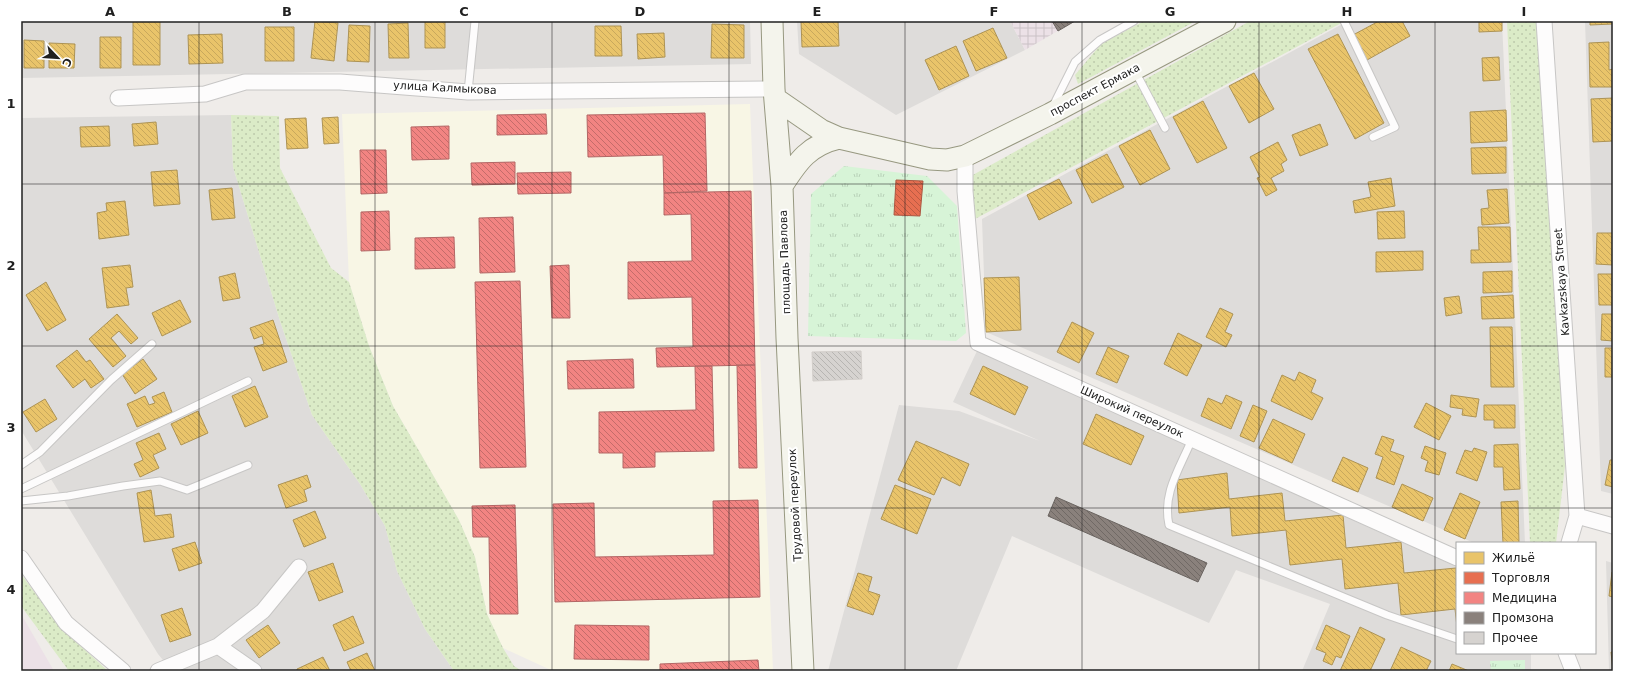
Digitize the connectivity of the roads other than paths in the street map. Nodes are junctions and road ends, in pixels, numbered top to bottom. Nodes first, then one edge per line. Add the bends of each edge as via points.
1 (475, 21) edge
2 (772, 21) edge
3 (1134, 21) edge
4 (1225, 21) edge
5 (1344, 21) edge
6 (1544, 21) edge
7 (1134, 69) junction
8 (468, 92) junction
9 (775, 94) junction
10 (118, 98) dead end
11 (1050, 114) junction
12 (1165, 128) dead end
13 (1373, 137) dead end
14 (839, 138) junction
15 (965, 156) junction
16 (782, 186) junction
17 (787, 338) joint
18 (152, 344) dead end
19 (248, 381) dead end
20 (1192, 439) junction
21 (21, 465) edge
22 (248, 465) dead end
23 (21, 489) edge
24 (21, 501) edge
25 (1577, 516) junction
26 (1613, 526) edge
27 (1569, 542) edge
28 (21, 558) edge
29 (1456, 558) edge
30 (299, 567) dead end
31 (1456, 639) edge
32 (218, 646) junction
33 (1566, 654) edge
34 (123, 671) edge
35 (158, 671) edge
36 (254, 671) edge
37 (804, 671) edge
38 (1574, 671) edge

1 - 8 lane
2 - 9 street, площадь Павлова
3 - 11 lane via 1100,40 1075,62
4 - 7 street, проспект Ермака
5 - 13 lane via 1395,127
6 - 25 street, Kavkazskaya Street
7 - 11 street, проспект Ермака
7 - 12 lane
8 - 9 street, улица Калмыкова
8 - 10 street, улица Калмыкова via 340,82 245,82 205,94
9 - 14 street via 821,130
9 - 16 street, площадь Павлова
11 - 15 street, проспект Ермака
14 - 15 street via 930,159 947,160
14 - 16 street via 823,142 810,151 793,169
15 - 20 street, Широкий переулок via 965,191 978,343
16 - 17 street, площадь Павлова
17 - 37 street, Трудовой переулок
18 - 21 lane via 111,380 40,452
19 - 23 lane
20 - 29 street, Широкий переулок
20 - 31 lane via 1168,493 1169,525 1387,615
22 - 24 lane via 187,490 160,481
25 - 26 street
25 - 27 street, Kavkazskaya Street
28 - 34 street via 66,623
30 - 32 street via 263,611
32 - 35 street
32 - 36 street
33 - 38 street

